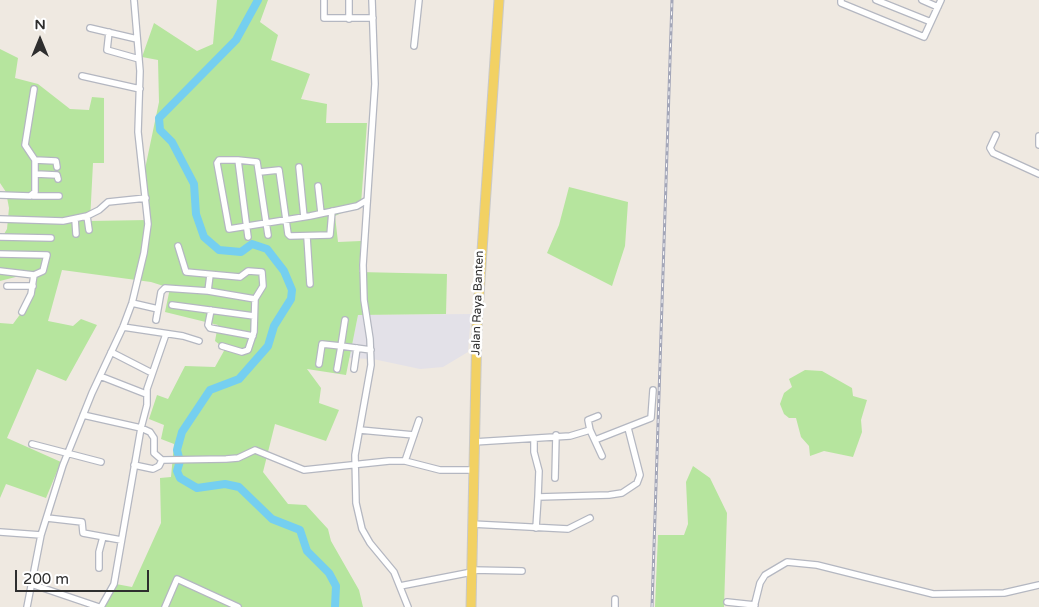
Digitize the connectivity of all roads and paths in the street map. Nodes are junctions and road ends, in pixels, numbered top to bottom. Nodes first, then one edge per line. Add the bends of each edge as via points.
1 (134, 0) edge
2 (324, 0) edge
3 (349, 0) edge
4 (372, 0) edge
5 (419, 0) edge
6 (499, 0) edge
7 (841, 0) edge
8 (876, 0) edge
9 (922, 0) edge
10 (941, 0) edge
11 (938, 6) junction
12 (349, 18) junction
13 (373, 18) junction
14 (931, 22) junction
15 (90, 28) dead end
16 (109, 32) junction
17 (137, 39) junction
18 (414, 46) dead end
19 (139, 59) junction
20 (82, 76) dead end
21 (34, 89) dead end
22 (140, 90) junction
23 (996, 135) dead end
24 (1039, 136) edge
25 (1039, 145) edge
26 (35, 160) junction
27 (238, 160) junction
28 (57, 167) dead end
29 (299, 167) dead end
30 (260, 172) junction
31 (36, 174) junction
32 (1039, 174) edge
33 (58, 178) dead end
34 (318, 186) dead end
35 (0, 195) edge
36 (33, 196) junction
37 (60, 196) dead end
38 (146, 198) junction
39 (367, 200) junction
40 (332, 211) junction
41 (321, 213) junction
42 (87, 216) junction
43 (304, 217) junction
44 (0, 219) edge
45 (75, 219) junction
46 (286, 219) junction
47 (267, 222) junction
48 (247, 226) junction
49 (89, 230) dead end
50 (76, 234) dead end
51 (268, 235) dead end
52 (0, 237) edge
53 (248, 237) dead end
54 (307, 237) junction
55 (51, 238) dead end
56 (178, 246) dead end
57 (0, 254) edge
58 (0, 271) edge
59 (34, 275) junction
60 (210, 275) junction
61 (310, 284) dead end
62 (7, 286) dead end
63 (33, 286) junction
64 (208, 291) junction
65 (255, 299) junction
66 (132, 303) junction
67 (172, 305) dead end
68 (158, 309) junction
69 (211, 310) junction
70 (22, 312) dead end
71 (254, 316) junction
72 (156, 320) dead end
73 (345, 320) dead end
74 (123, 327) junction
75 (166, 334) junction
76 (252, 336) junction
77 (199, 341) dead end
78 (222, 346) dead end
79 (341, 346) junction
80 (357, 348) junction
81 (371, 350) junction
82 (112, 352) junction
83 (319, 364) dead end
84 (337, 369) dead end
85 (354, 369) dead end
86 (152, 373) junction
87 (100, 376) junction
88 (653, 390) dead end
89 (146, 394) junction
90 (83, 415) junction
91 (598, 416) dead end
92 (419, 420) dead end
93 (142, 428) junction
94 (628, 428) junction
95 (360, 430) junction
96 (590, 430) junction
97 (414, 435) junction
98 (556, 435) junction
99 (534, 440) junction
100 (595, 440) junction
101 (474, 442) junction
102 (32, 444) dead end
103 (68, 453) junction
104 (602, 456) dead end
105 (164, 460) junction
106 (101, 462) dead end
107 (405, 462) junction
108 (134, 465) junction
109 (355, 465) junction
110 (473, 470) junction
111 (555, 478) dead end
112 (538, 497) junction
113 (47, 518) junction
114 (590, 518) dead end
115 (472, 524) junction
116 (536, 528) junction
117 (0, 532) edge
118 (41, 535) junction
119 (103, 537) junction
120 (121, 540) junction
121 (99, 568) dead end
122 (472, 571) junction
123 (522, 571) dead end
124 (31, 584) junction
125 (1039, 585) edge
126 (400, 586) junction
127 (615, 599) dead end
128 (727, 602) dead end
129 (755, 605) edge
130 (27, 607) edge
131 (100, 607) edge
132 (165, 607) edge
133 (238, 607) edge
134 (408, 607) edge
135 (471, 607) edge
136 (615, 607) edge

1 - 17 street
2 - 12 street via 324,18
3 - 12 street
4 - 13 street
5 - 18 street
6 - 101 main road, Jalan Raya Banten via 480,245
7 - 14 street via 841,3 924,37
8 - 14 street
9 - 11 street
10 - 11 street
11 - 14 street
12 - 13 street
13 - 39 street via 375,84
15 - 16 street
16 - 17 street
16 - 19 street via 107,50
17 - 19 street
19 - 22 street
20 - 22 street
21 - 26 street via 25,147
22 - 38 street via 138,132
23 - 32 street via 990,148 993,153
24 - 25 street
26 - 28 street via 56,161
26 - 31 street
27 - 30 street via 257,161
27 - 48 street
27 - 48 street via 220,160 217,166 228,228
29 - 43 street
30 - 46 street via 279,170
30 - 47 street
31 - 33 street via 57,175
31 - 36 street
34 - 41 street
35 - 36 street
36 - 37 street
38 - 42 street via 108,202
38 - 66 street via 148,224
39 - 40 street via 357,206
39 - 81 street via 364,300
40 - 41 street
40 - 54 street via 330,235
41 - 43 street
42 - 45 street
42 - 49 street
43 - 46 street
44 - 45 street
45 - 50 street
46 - 47 street
46 - 54 street via 288,236
47 - 48 street
47 - 51 street
48 - 53 street
52 - 55 street
54 - 61 street
56 - 60 street via 184,271
57 - 59 street via 47,255 43,271
58 - 59 street
59 - 63 street
60 - 64 street
60 - 65 street via 240,277 260,271 262,288
62 - 63 street
63 - 70 street
64 - 65 street
64 - 68 street via 163,289
65 - 71 street
66 - 68 street
66 - 74 street
67 - 69 street
68 - 72 street
69 - 71 street
69 - 76 street via 210,328
71 - 76 street
73 - 79 street
74 - 75 street
74 - 82 street
75 - 77 street
75 - 86 street
76 - 78 street via 246,351
79 - 80 street
79 - 83 street via 322,344
79 - 84 street
80 - 81 street
80 - 85 street
81 - 95 street
82 - 86 street
82 - 87 street
86 - 89 street
87 - 89 street
87 - 90 street
88 - 94 street via 651,418
89 - 93 street
90 - 93 street
90 - 103 street
91 - 96 street via 588,420
92 - 97 street
93 - 105 street via 154,438 154,454
93 - 108 street
94 - 100 street
94 - 112 street via 640,475 630,489 609,495
95 - 97 street
95 - 109 street
96 - 98 street via 570,436
96 - 100 street
97 - 107 street
98 - 99 street
98 - 111 street
99 - 101 street
99 - 112 street via 539,471
100 - 104 street
101 - 110 main road, Jalan Raya Banten
102 - 103 street
103 - 106 street
103 - 113 street
105 - 108 street via 153,469
105 - 109 street via 238,458 255,450 304,470
107 - 109 street via 377,461
107 - 110 street via 440,470
108 - 120 street
109 - 126 street via 356,504 362,529 370,544 394,572
110 - 115 main road, Jalan Raya Banten
112 - 116 street
113 - 118 street
113 - 119 street via 82,522 83,533
114 - 116 street via 568,528
115 - 116 street
115 - 122 main road, Jalan Raya Banten
117 - 118 street
118 - 124 street
119 - 120 street
119 - 121 street
120 - 131 street via 114,584
122 - 123 street
122 - 126 street
122 - 135 main road, Jalan Raya Banten
124 - 130 street
124 - 131 street
125 - 129 street via 1004,593 932,594 826,567 787,562 765,575
126 - 134 street
127 - 136 street
128 - 129 street
132 - 133 street via 177,579

